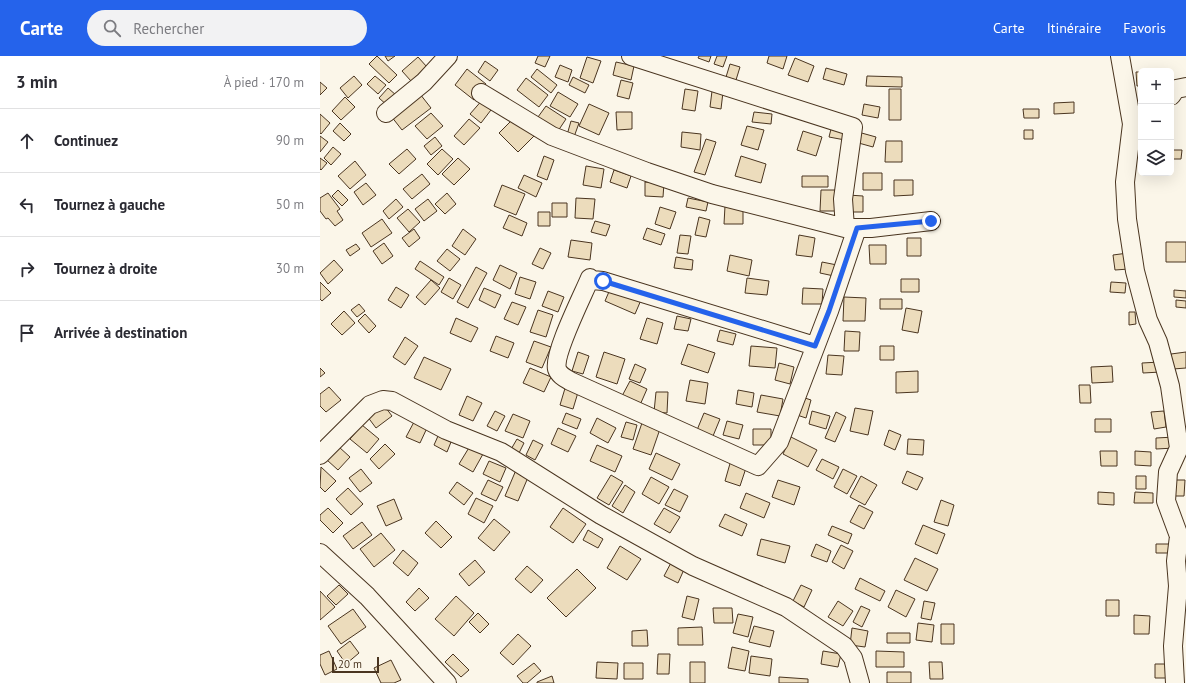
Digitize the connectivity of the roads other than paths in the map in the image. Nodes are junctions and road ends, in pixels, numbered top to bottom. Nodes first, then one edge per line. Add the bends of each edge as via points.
1 (448, 56) edge
2 (631, 56) edge
3 (1120, 56) edge
4 (1186, 87) edge
5 (1174, 92) edge
6 (481, 93) dead end
7 (386, 113) dead end
8 (1136, 123) edge
9 (931, 221) dead end
10 (851, 228) junction
11 (815, 346) junction
12 (320, 455) edge
13 (320, 553) edge
14 (1179, 679) edge
15 (447, 683) edge
16 (860, 683) edge

1 - 7 street via 424,82
2 - 10 street via 853,127 843,199
3 - 8 street
4 - 5 street
6 - 10 street via 552,136 647,172 712,194
8 - 14 street via 1124,182 1127,219 1135,271 1170,386 1179,448 1168,472 1166,501 1179,536 1173,646
9 - 10 street
10 - 11 street via 829,311
11 - 11 street via 779,442 758,466 570,381 559,374 556,367 561,348 590,278
12 - 16 street via 370,405 382,400 392,401 446,430 501,452 600,515 693,566 786,607 844,646 853,658
13 - 15 street via 367,596

